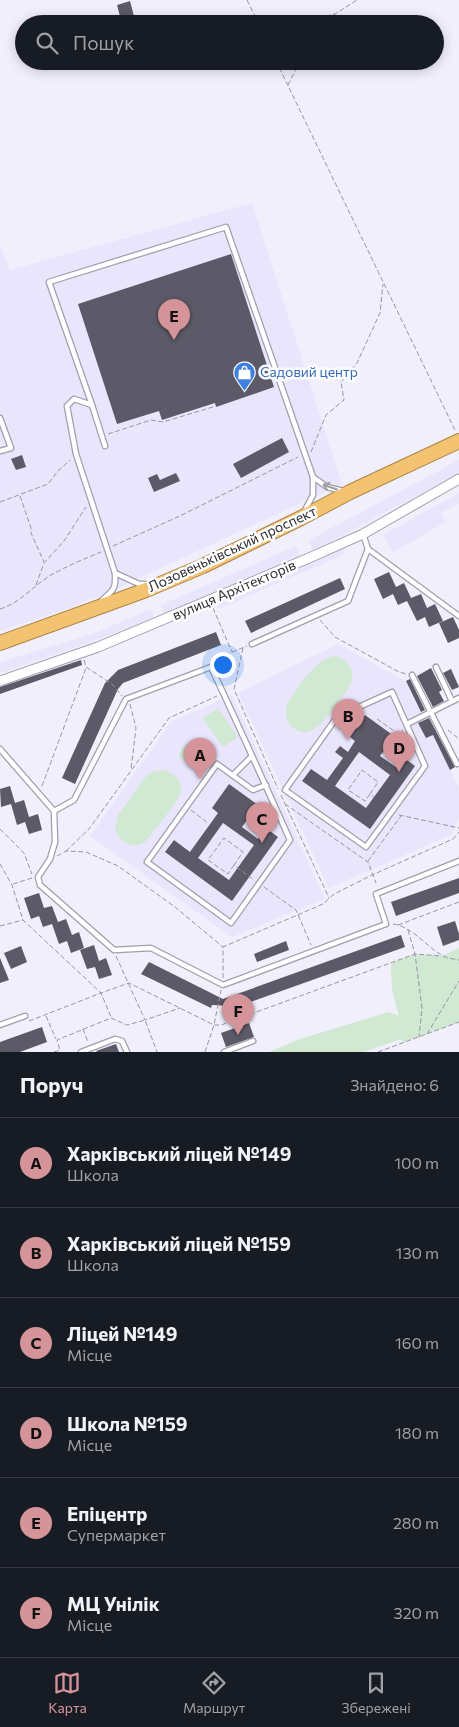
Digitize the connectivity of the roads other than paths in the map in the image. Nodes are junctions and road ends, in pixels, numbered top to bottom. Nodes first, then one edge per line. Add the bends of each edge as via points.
1 (92, 405) junction
2 (0, 418) edge
3 (457, 435) edge
4 (105, 446) dead end
5 (0, 451) edge
6 (313, 477) junction
7 (459, 479) edge
8 (350, 492) junction
9 (301, 518) junction
10 (363, 534) junction
11 (368, 549) junction
12 (204, 566) junction
13 (115, 573) junction
14 (459, 616) edge
15 (64, 620) junction
16 (0, 643) edge
17 (252, 644) road end
18 (219, 664) road end
19 (211, 667) junction
20 (436, 667) dead end
21 (412, 675) road end
22 (0, 681) edge
23 (459, 698) edge
24 (452, 701) junction
25 (431, 712) junction
26 (407, 726) junction
27 (0, 749) edge
28 (252, 756) junction
29 (457, 764) dead end
30 (233, 775) junction
31 (266, 785) junction
32 (54, 811) junction
33 (459, 861) edge
34 (26, 1019) road end
35 (0, 1025) edge
36 (253, 1041) dead end
37 (81, 1052) edge
38 (127, 1052) edge
39 (224, 1052) edge

1 - 4 lane
1 - 6 lane via 49,282 226,227
1 - 13 lane via 74,399 67,406 76,454
2 - 5 lane via 10,448
3 - 8 highway, Лозовеньківський проспект
8 -> 6 lane via 326,487
6 - 9 lane via 312,495
7 - 10 street, вулиця Архітекторів
8 - 9 highway, Лозовеньківський проспект
9 - 12 highway, Лозовеньківський проспект
10 - 11 lane
10 - 22 street, вулиця Архітекторів via 210,600
11 - 14 lane
11 - 17 lane via 348,601
12 - 13 lane via 188,567 149,584 139,584
12 - 15 highway, Лозовеньківський проспект
13 - 15 lane via 113,592 101,601 68,614
15 - 16 highway, Лозовеньківський проспект
18 - 19 lane
19 - 28 lane
19 - 32 lane via 126,700 74,800
20 - 24 lane
21 - 25 lane
23 - 24 lane
24 - 25 lane
25 - 26 lane
25 - 29 lane
26 - 26 lane via 392,692 337,717 285,790 366,847 425,766
27 - 32 lane
28 - 30 lane
28 - 31 lane
30 - 31 lane via 253,790
30 - 31 lane via 217,764 147,862 231,923 290,840
32 - 33 lane via 55,842 50,859 38,877 40,884 114,950 151,948 222,985 386,924 376,894
34 - 35 lane
36 - 39 lane
37 - 38 lane via 115,1039 122,1041

